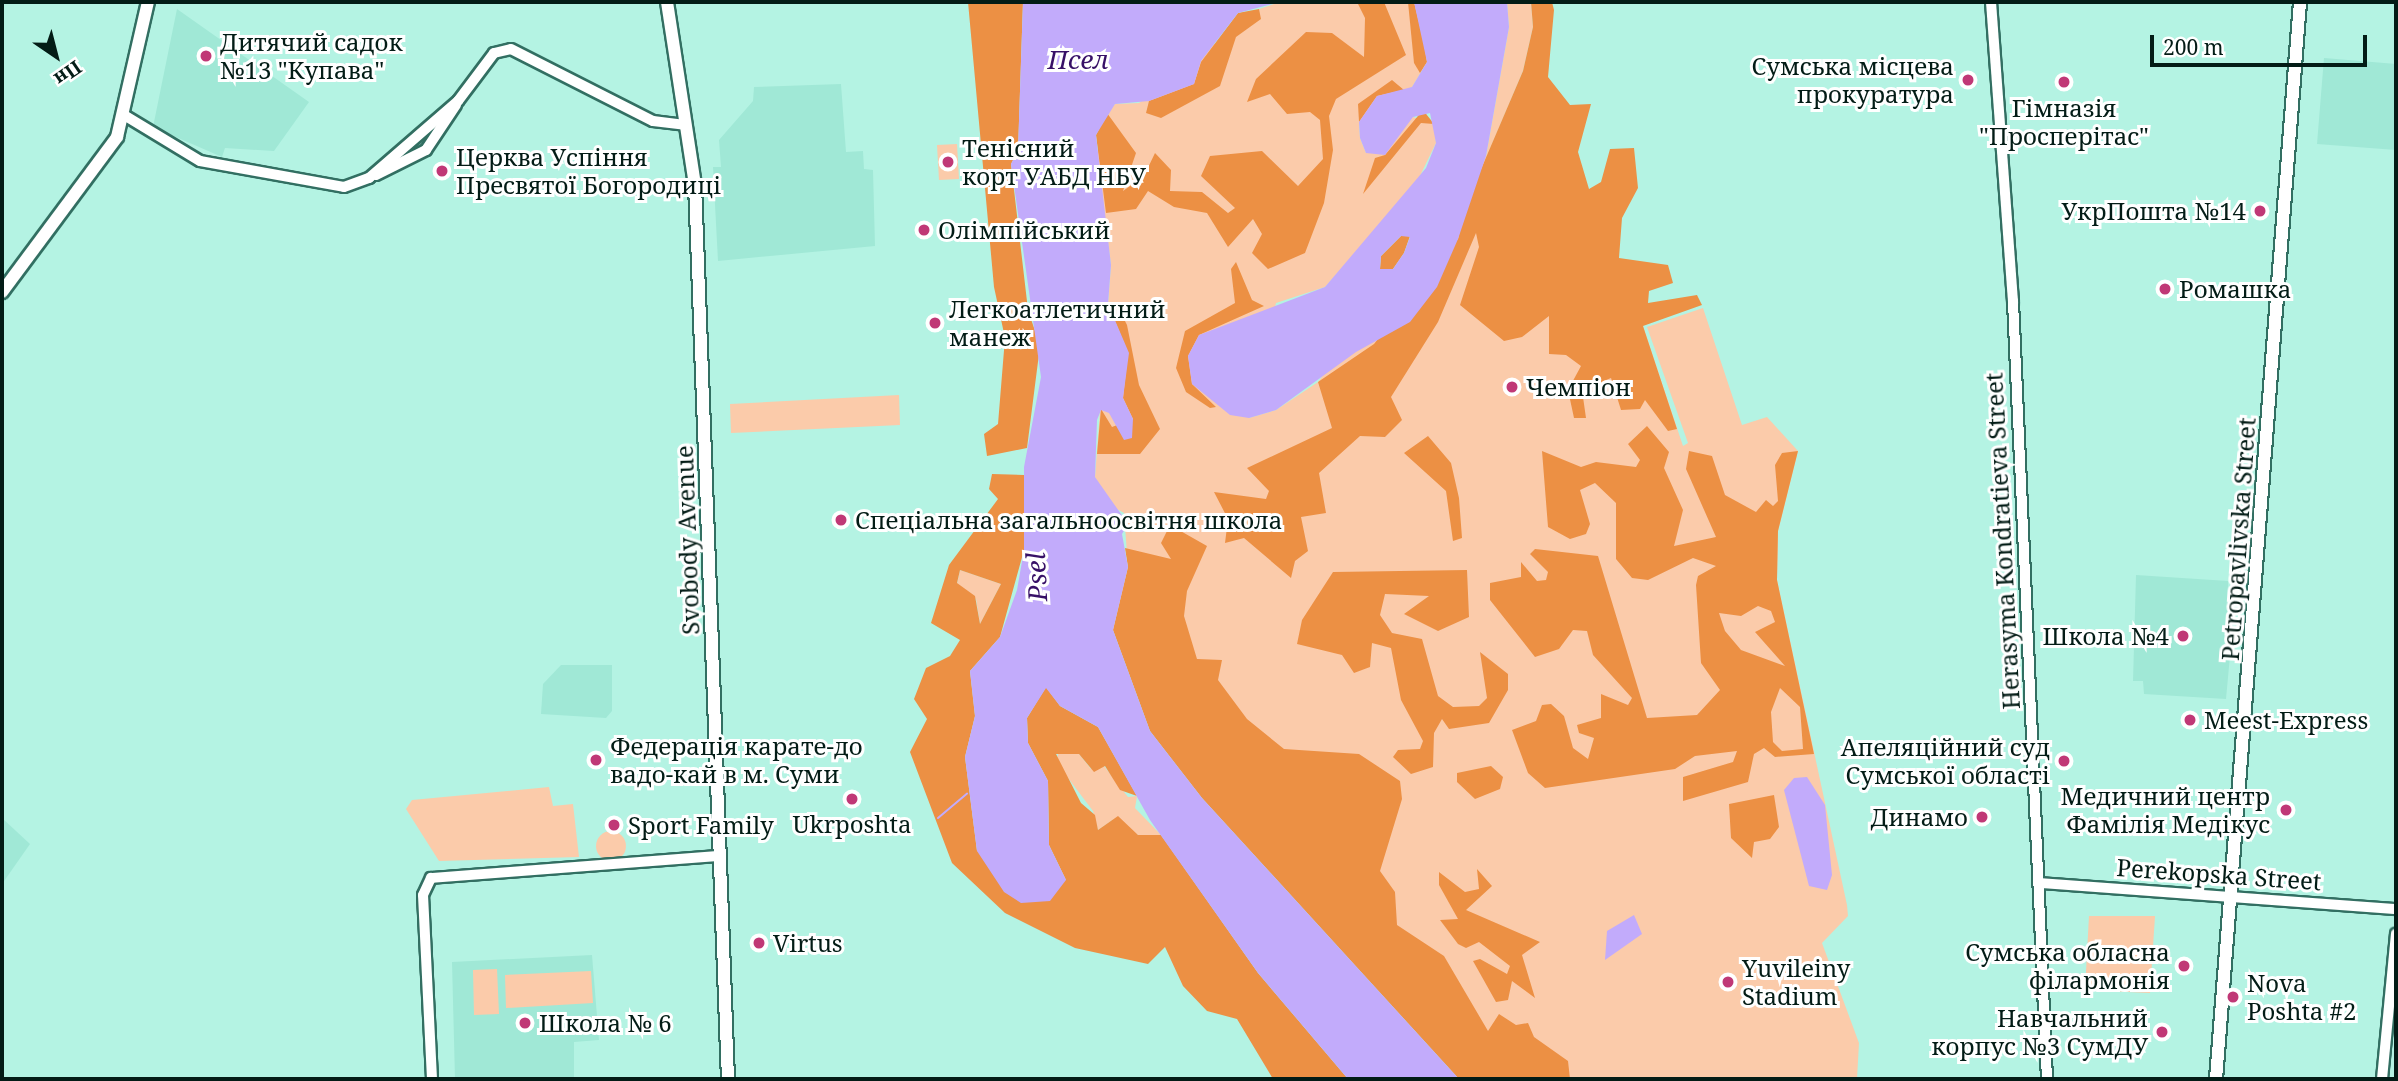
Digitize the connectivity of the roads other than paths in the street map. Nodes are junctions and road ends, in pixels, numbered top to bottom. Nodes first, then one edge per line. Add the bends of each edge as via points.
1 (148, 2) edge
2 (667, 2) edge
3 (1991, 2) edge
4 (2300, 2) edge
5 (458, 101) junction
6 (124, 115) junction
7 (685, 125) junction
8 (369, 178) junction
9 (2, 292) edge
10 (719, 856) junction
11 (2039, 883) junction
12 (2232, 893) junction
13 (2396, 909) edge
14 (2396, 934) edge
15 (432, 1079) edge
16 (728, 1079) edge
17 (2047, 1079) edge
18 (2216, 1079) edge
19 (2382, 1079) edge

1 - 6 main road
2 - 7 main road, Svobody Avenue
3 - 11 street, Herasyma Kondratieva Street via 2013,301
4 - 12 main road, Petropavlivska Street
5 - 7 street via 495,52 520,50 653,121
5 - 8 street
5 - 8 street via 426,150
6 - 8 street via 214,164 329,187
6 - 9 main road via 96,170
7 - 10 main road, Svobody Avenue via 699,272
10 - 15 street via 431,878 423,895
10 - 16 main road, Svobody Avenue
11 - 12 street, Perekopska Street
11 - 17 street, Herasyma Kondratieva Street
12 - 13 street, Perekopska Street
12 - 18 main road, Petropavlivska Street
14 - 19 street

